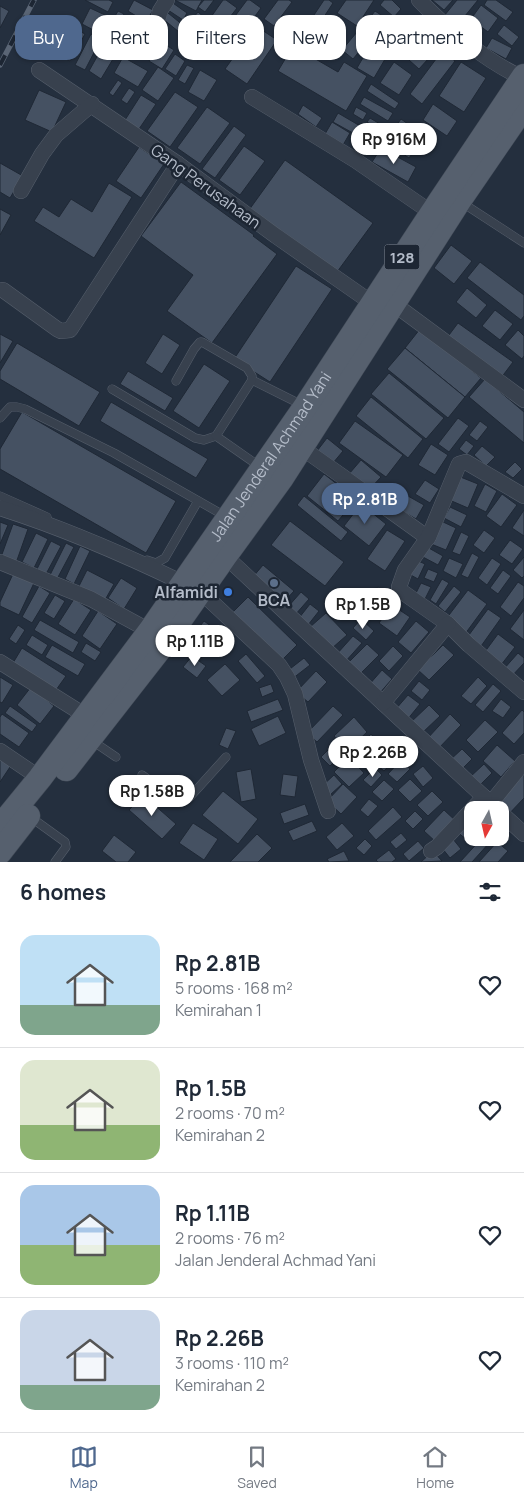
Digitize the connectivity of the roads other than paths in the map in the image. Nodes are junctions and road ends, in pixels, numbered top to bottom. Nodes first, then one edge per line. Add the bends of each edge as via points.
1 (167, 0) edge
2 (418, 0) edge
3 (159, 15) edge
4 (39, 70) dead end
5 (524, 77) edge
6 (252, 97) dead end
7 (92, 104) junction
8 (524, 106) edge
9 (178, 164) junction
10 (21, 191) dead end
11 (460, 200) junction
12 (432, 212) junction
13 (524, 243) edge
14 (3, 290) dead end
15 (383, 304) junction
16 (252, 380) junction
17 (176, 381) dead end
18 (112, 389) dead end
19 (524, 400) edge
20 (305, 407) junction
21 (0, 418) edge
22 (216, 436) junction
23 (302, 448) junction
24 (272, 474) junction
25 (0, 496) edge
26 (524, 496) edge
27 (198, 501) junction
28 (0, 508) edge
29 (228, 518) junction
30 (428, 538) junction
31 (225, 556) junction
32 (0, 562) edge
33 (192, 587) junction
34 (448, 624) junction
35 (150, 631) junction
36 (0, 662) edge
37 (524, 692) edge
38 (383, 703) junction
39 (86, 716) junction
40 (96, 744) junction
41 (0, 751) edge
42 (114, 756) dead end
43 (226, 757) dead end
44 (524, 762) edge
45 (142, 775) dead end
46 (40, 778) junction
47 (489, 801) edge
48 (496, 801) edge
49 (328, 811) dead end
50 (509, 820) edge
51 (36, 821) junction
52 (1, 823) edge
53 (464, 827) edge
54 (524, 834) edge
55 (431, 851) dead end
56 (0, 852) edge
57 (55, 862) edge

1 - 3 street
2 - 5 street via 458,36 509,71
4 - 7 street, Gang Perusahaan
5 - 12 main road, Jalan Jenderal Achmad Yani / 128
6 - 12 street via 356,160
7 - 9 street, Gang Perusahaan
7 - 10 street via 56,135
8 - 11 main road, Jalan Jenderal Achmad Yani / 128
9 - 14 street via 70,330 61,332
9 - 15 street, Gang Perusahaan via 276,236
11 - 13 lane
11 - 15 main road, Jalan Jenderal Achmad Yani / 128
12 - 15 main road, Jalan Jenderal Achmad Yani / 128
15 - 19 street, Gang Perusahaan
15 - 20 main road, Jalan Jenderal Achmad Yani / 128
15 - 23 main road, Jalan Jenderal Achmad Yani / 128
16 - 17 lane via 247,368 200,342
16 - 20 lane
16 - 22 lane
18 - 22 lane via 195,438 204,440
20 - 24 main road, Jalan Jenderal Achmad Yani / 128
21 - 27 lane via 10,408 25,409 114,453
22 - 24 lane
23 - 24 main road, Jalan Jenderal Achmad Yani / 128
23 - 30 street
24 - 29 main road, Jalan Jenderal Achmad Yani / 128
24 - 31 main road, Jalan Jenderal Achmad Yani / 128
25 - 27 lane via 156,563 168,554
26 - 30 street via 461,462
27 - 29 lane
28 - 33 street via 123,554
29 - 33 main road, Jalan Jenderal Achmad Yani / 128
30 - 34 street via 405,570 398,587
31 - 33 main road, Jalan Jenderal Achmad Yani / 128
31 - 38 street
32 - 35 street via 91,599
33 - 35 main road, Jalan Jenderal Achmad Yani / 128
33 - 40 main road, Jalan Jenderal Achmad Yani / 128 via 158,651
33 - 49 street via 279,665 287,677 295,694 311,760
34 - 37 street
34 - 38 street
35 - 39 main road, Jalan Jenderal Achmad Yani / 128
36 - 39 street
38 - 47 street
39 - 46 main road, Jalan Jenderal Achmad Yani / 128
40 - 42 lane
40 - 51 main road, Jalan Jenderal Achmad Yani / 128
41 - 46 street
43 - 45 lane via 189,798 175,799
44 - 48 street
46 - 52 main road, Jalan Jenderal Achmad Yani / 128
50 - 54 street
51 - 56 main road, Jalan Jenderal Achmad Yani / 128
51 - 57 lane via 65,842 66,846
53 - 55 street

